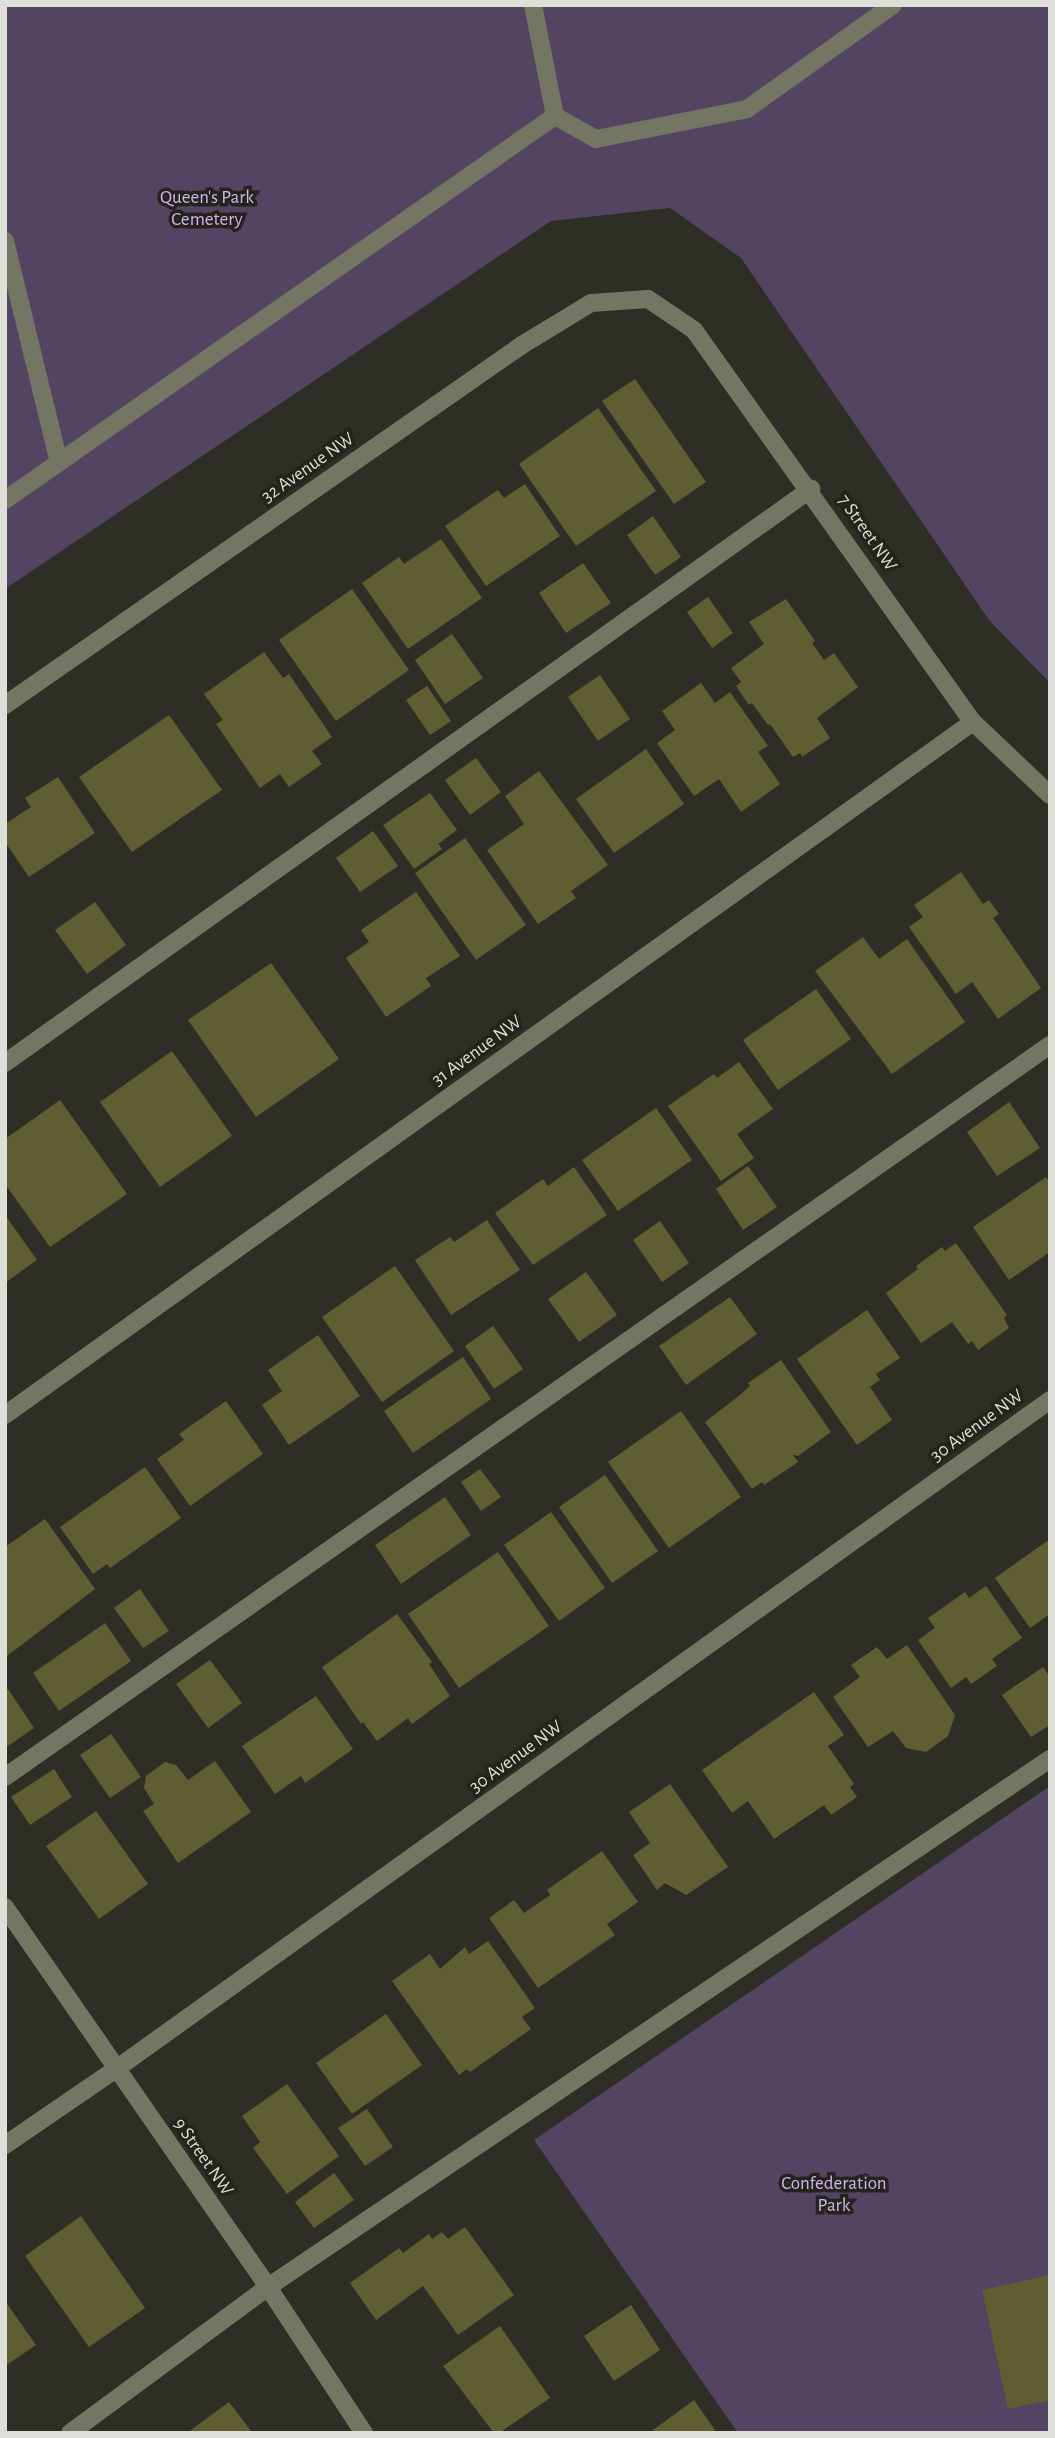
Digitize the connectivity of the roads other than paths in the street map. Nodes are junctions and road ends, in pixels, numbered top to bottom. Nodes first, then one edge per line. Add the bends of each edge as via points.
1 (534, 5) edge
2 (893, 5) edge
3 (555, 116) junction
4 (5, 241) edge
5 (648, 299) joint
6 (59, 462) junction
7 (810, 489) junction
8 (5, 500) edge
9 (5, 705) edge
10 (973, 722) junction
11 (1050, 795) edge
12 (1050, 1045) edge
13 (5, 1063) edge
14 (1050, 1400) edge
15 (5, 1415) edge
16 (1050, 1759) edge
17 (5, 1777) edge
18 (5, 1908) edge
19 (117, 2069) junction
20 (5, 2145) edge
21 (268, 2287) junction
22 (70, 2433) edge
23 (364, 2433) edge

1 - 3 street
2 - 3 street via 747,109 596,139
3 - 6 street
4 - 6 street
5 - 7 street, 7 Street NW via 694,330
5 - 9 street, 32 Avenue NW via 591,303 522,345
6 - 8 street
7 - 10 street, 7 Street NW
7 - 13 street
10 - 11 street, 7 Street NW
10 - 15 street, 31 Avenue NW
12 - 17 street
14 - 19 street, 30 Avenue NW
16 - 21 street
18 - 19 street, 9 Street NW
19 - 20 street, 30 Avenue NW
19 - 21 street, 9 Street NW
21 - 22 street
21 - 23 street, 9 Street NW

